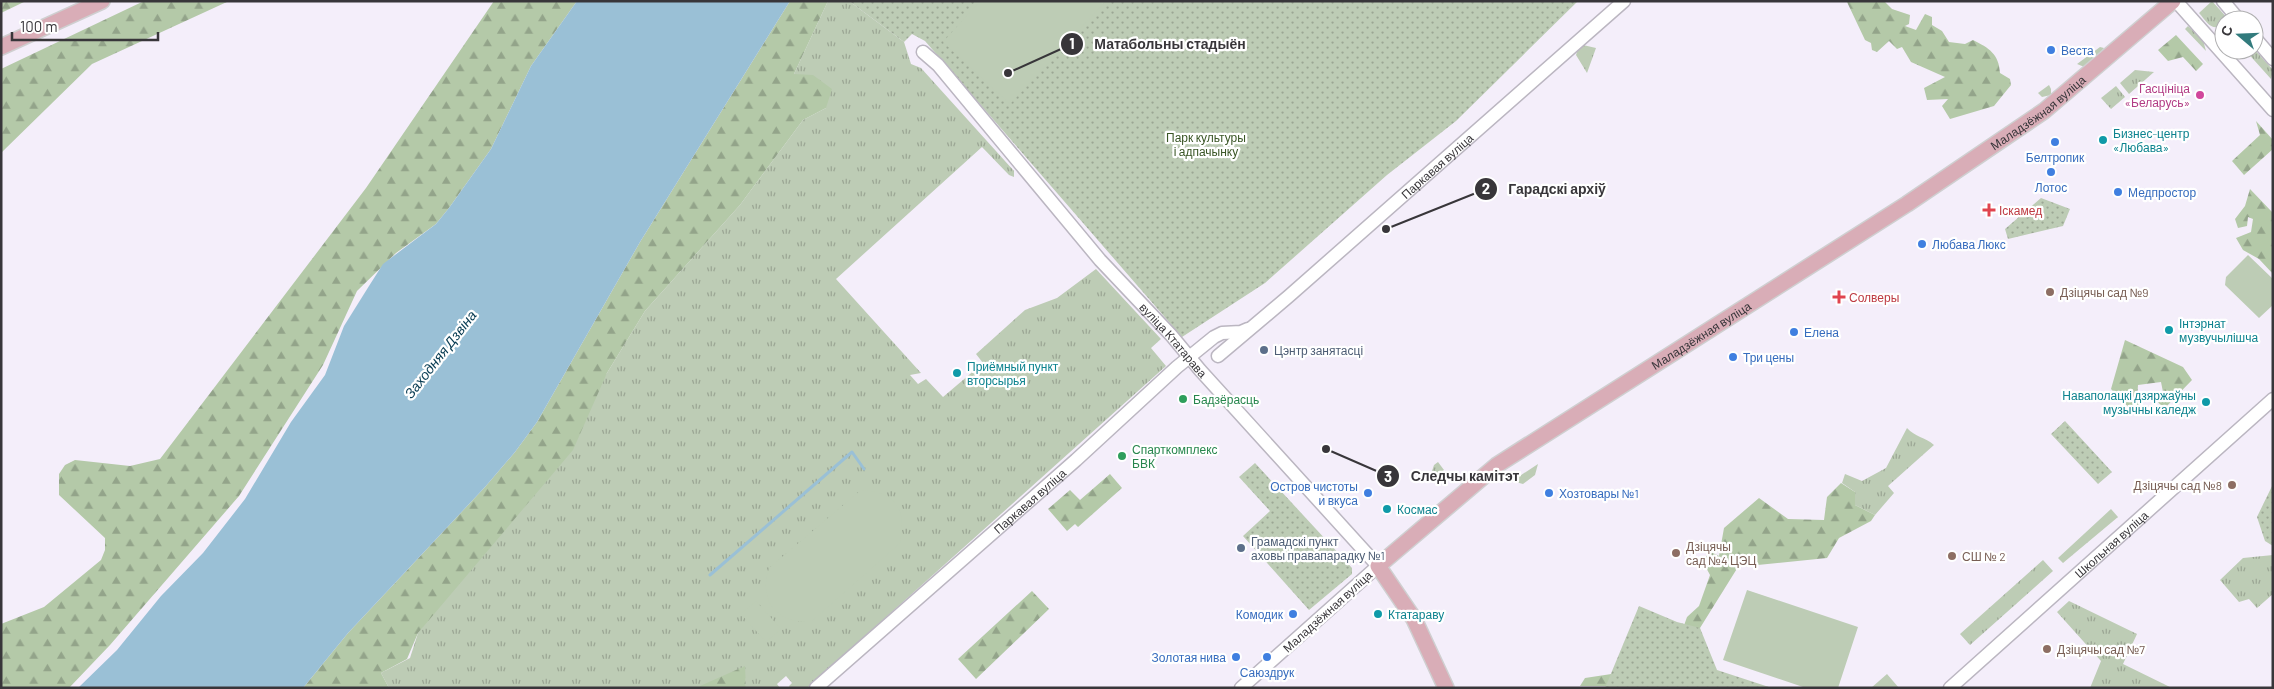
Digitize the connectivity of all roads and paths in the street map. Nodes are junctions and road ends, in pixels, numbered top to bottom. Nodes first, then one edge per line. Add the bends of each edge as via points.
1 (102, 1) edge
2 (1624, 1) edge
3 (2175, 1) edge
4 (1, 47) edge
5 (2264, 48) edge
6 (923, 52) dead end
7 (2273, 58) edge
8 (2273, 110) edge
9 (1248, 329) junction
10 (1218, 356) dead end
11 (1190, 357) junction
12 (2273, 399) edge
13 (1378, 566) junction
14 (816, 688) edge
15 (1240, 688) edge
16 (1446, 688) edge
17 (1950, 688) edge

1 - 4 main road
2 - 9 street, Паркавая вуліца via 1297,290
3 - 8 street
3 - 13 main road, Маладзёжная вуліца via 2044,112 1907,204 1497,465
5 - 7 street
6 - 11 street, вуліца Ктатарава via 938,65 1100,260
9 - 10 street, Паркавая вуліца
9 - 11 street, Паркавая вуліца via 1222,333
11 - 13 street, вуліца Ктатарава
11 - 14 street, Паркавая вуліца
12 - 17 street, Школьная вуліца
13 - 15 street, Маладзёжная вуліца
13 - 16 main road, вуліца Ктатарава via 1414,620

